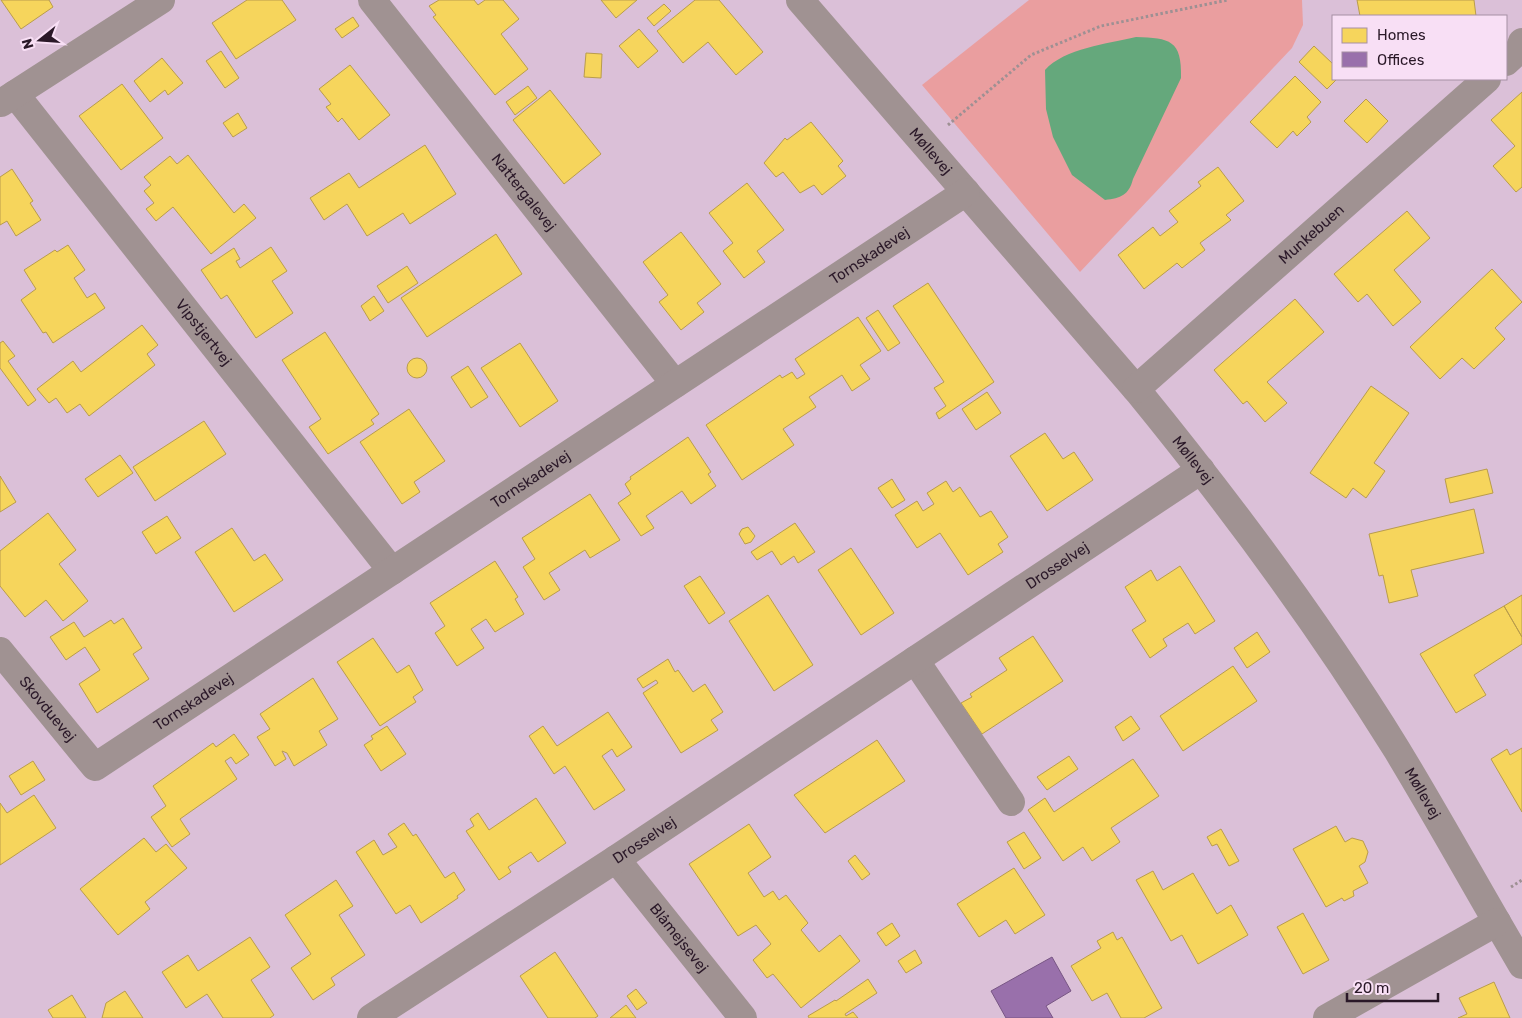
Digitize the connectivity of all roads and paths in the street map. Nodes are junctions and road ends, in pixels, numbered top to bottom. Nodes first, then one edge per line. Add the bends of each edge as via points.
1 (161, 0) edge
2 (372, 0) edge
3 (1226, 0) edge
4 (812, 4) edge
5 (1522, 42) edge
6 (1507, 61) edge
7 (1486, 80) edge
8 (7, 99) edge
9 (948, 125) dead end
10 (966, 192) junction
11 (676, 384) junction
12 (1136, 389) junction
13 (1201, 470) junction
14 (392, 571) junction
15 (0, 651) edge
16 (915, 660) junction
17 (95, 766) joint
18 (1011, 802) dead end
19 (616, 859) junction
20 (1522, 880) edge
21 (1510, 887) dead end
22 (1497, 922) junction
23 (1522, 965) edge
24 (371, 1018) edge
25 (743, 1018) edge
26 (1327, 1018) edge

1 - 8 street
2 - 11 street, Nattergalevej
3 - 9 path via 1101,26 1030,55
4 - 10 street, Møllevej
5 - 6 street via 1519,50
7 - 12 street, Munkebuen
8 - 14 street, Vipstjertvej
10 - 11 street, Tornskadevej
10 - 12 street, Møllevej
11 - 14 street, Tornskadevej
12 - 13 street, Møllevej
13 - 16 street, Drosselvej
13 - 22 street, Møllevej via 1319,630 1396,750
14 - 17 street, Tornskadevej
15 - 17 street, Skovduevej
16 - 18 street
16 - 19 street, Drosselvej
19 - 24 street, Drosselvej
19 - 25 street, Blåmejsevej
20 - 21 path
22 - 23 street, Møllevej
22 - 26 street

